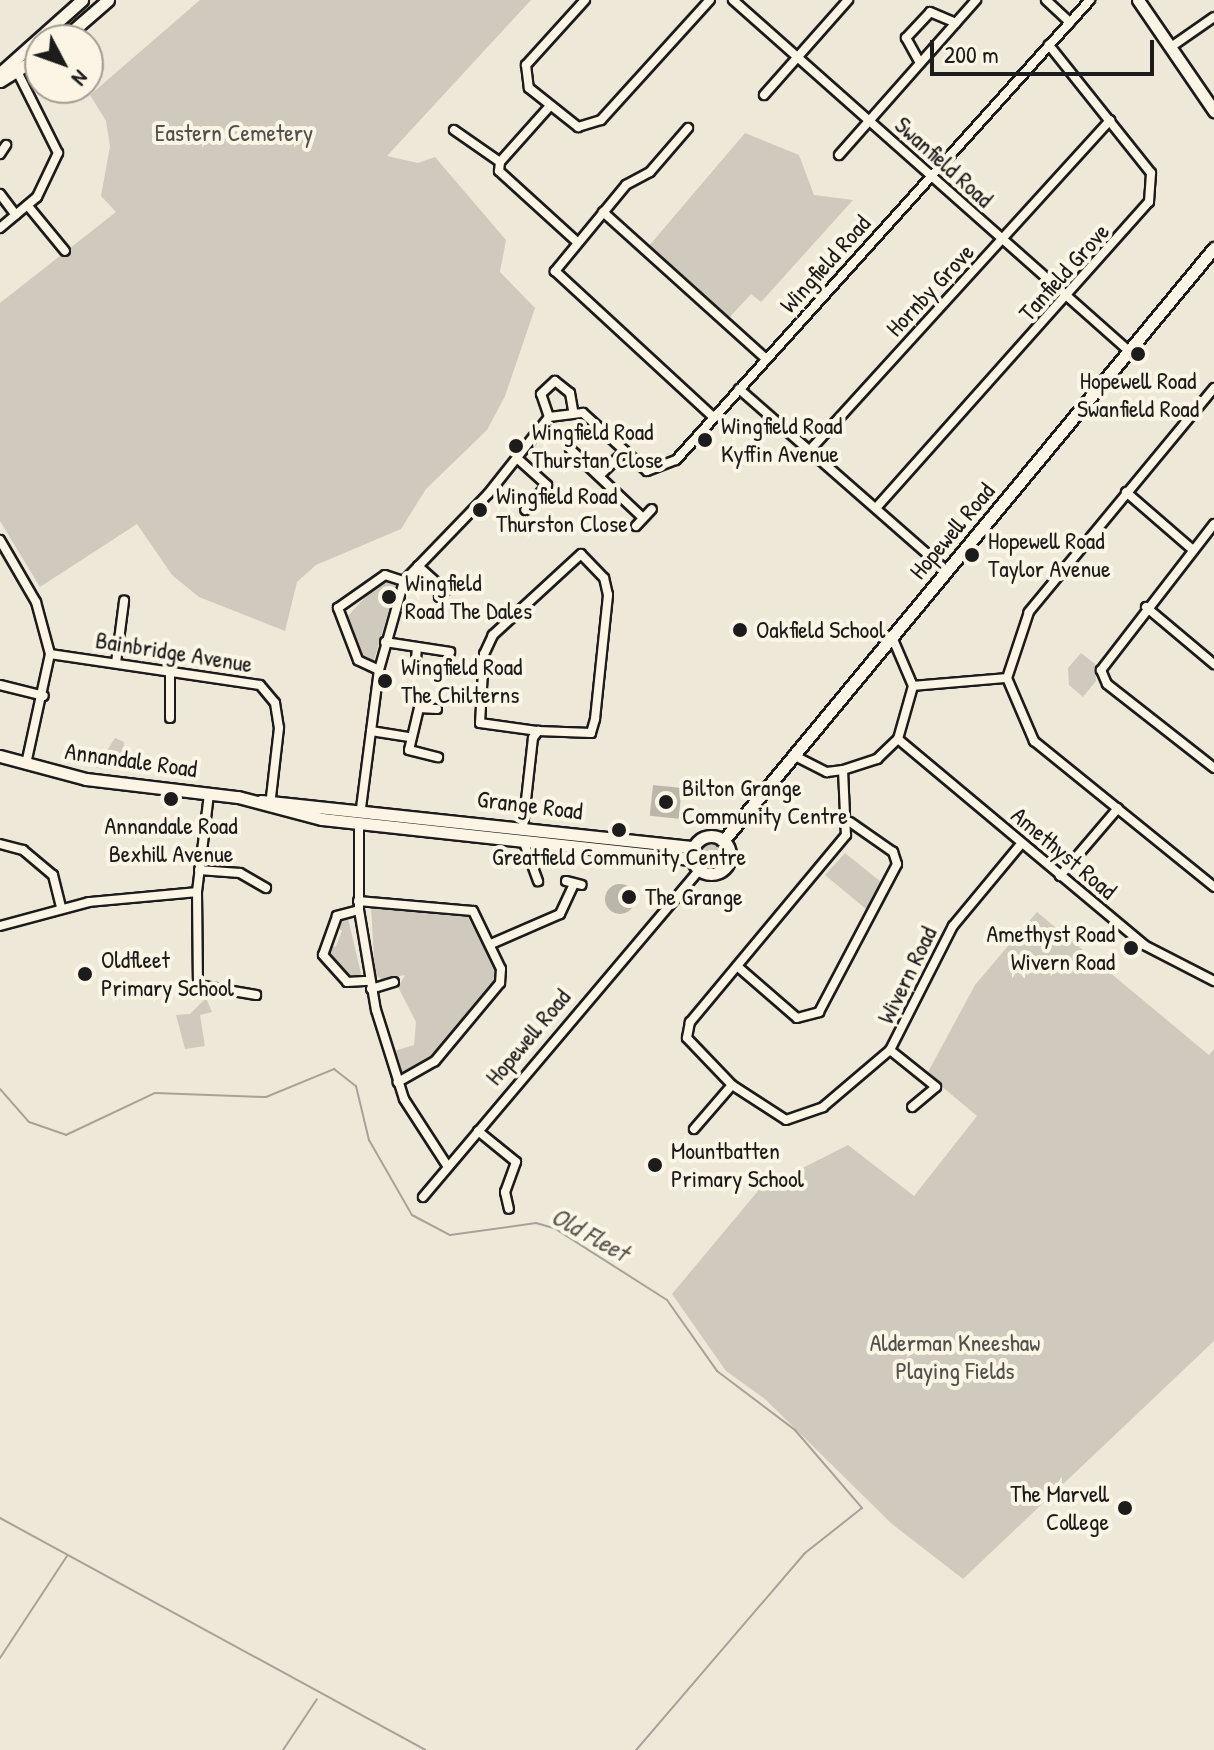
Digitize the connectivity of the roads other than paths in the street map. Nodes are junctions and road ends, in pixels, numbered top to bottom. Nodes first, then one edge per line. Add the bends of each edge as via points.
1 (82, 0) edge
2 (108, 0) edge
3 (585, 0) edge
4 (710, 0) edge
5 (733, 0) edge
6 (848, 0) edge
7 (976, 0) edge
8 (1046, 0) edge
9 (1090, 0) edge
10 (1138, 0) edge
11 (1214, 17) edge
12 (1070, 22) junction
13 (956, 23) junction
14 (80, 24) edge
15 (1049, 45) junction
16 (1171, 47) junction
17 (798, 57) junction
18 (920, 63) junction
19 (24, 66) edge
20 (17, 71) junction
21 (0, 73) edge
22 (0, 81) edge
23 (764, 95) dead end
24 (549, 107) junction
25 (1214, 111) edge
26 (1110, 120) junction
27 (870, 122) junction
28 (688, 128) dead end
29 (454, 130) dead end
30 (6, 145) dead end
31 (668, 153) junction
32 (0, 154) edge
33 (839, 155) dead end
34 (500, 162) junction
35 (678, 162) dead end
36 (930, 177) junction
37 (0, 194) edge
38 (28, 206) junction
39 (603, 212) junction
40 (16, 215) junction
41 (0, 228) edge
42 (576, 241) junction
43 (1003, 241) junction
44 (1214, 248) edge
45 (52, 252) dead end
46 (1067, 298) junction
47 (1130, 352) junction
48 (766, 359) junction
49 (1214, 388) edge
50 (739, 389) junction
51 (573, 410) junction
52 (549, 417) junction
53 (713, 417) junction
54 (570, 449) dead end
55 (810, 450) junction
56 (623, 453) junction
57 (518, 459) junction
58 (599, 476) junction
59 (1126, 492) junction
60 (876, 508) junction
61 (652, 509) dead end
62 (525, 510) dead end
63 (643, 518) junction
64 (1214, 524) edge
65 (636, 526) dead end
66 (0, 540) edge
67 (1193, 550) junction
68 (418, 566) junction
69 (947, 571) junction
70 (404, 581) junction
71 (454, 582) dead end
72 (125, 600) dead end
73 (1146, 607) junction
74 (892, 637) junction
75 (385, 642) junction
76 (417, 647) junction
77 (450, 652) dead end
78 (50, 654) junction
79 (416, 659) dead end
80 (116, 663) junction
81 (1214, 664) edge
82 (170, 670) junction
83 (379, 670) junction
84 (1007, 678) junction
85 (0, 685) edge
86 (913, 686) junction
87 (44, 696) junction
88 (437, 709) dead end
89 (170, 718) dead end
90 (371, 731) junction
91 (538, 731) junction
92 (410, 737) junction
93 (898, 739) junction
94 (793, 755) junction
95 (0, 756) edge
96 (438, 757) dead end
97 (26, 764) junction
98 (1214, 768) edge
99 (843, 770) junction
100 (209, 794) junction
101 (271, 804) junction
102 (361, 808) junction
103 (1118, 808) junction
104 (850, 822) junction
105 (359, 823) junction
106 (523, 827) junction
107 (523, 840) junction
108 (723, 841) junction
109 (0, 844) edge
110 (1021, 844) junction
111 (695, 858) junction
112 (199, 870) junction
113 (1060, 876) junction
114 (538, 881) dead end
115 (574, 884) dead end
116 (1214, 887) edge
117 (266, 888) dead end
118 (197, 892) junction
119 (358, 906) junction
120 (61, 908) junction
121 (0, 926) edge
122 (491, 944) junction
123 (737, 966) junction
124 (1214, 981) edge
125 (394, 982) dead end
126 (370, 985) junction
127 (256, 995) dead end
128 (890, 1050) junction
129 (398, 1082) junction
130 (732, 1085) junction
131 (912, 1107) dead end
132 (694, 1129) dead end
133 (478, 1131) junction
134 (448, 1167) junction
135 (423, 1197) dead end
136 (509, 1209) dead end

1 - 21 street
2 - 14 street
3 - 24 street via 526,65 529,88
4 - 24 street via 601,120 578,127
5 - 17 street, Swanfield Road
6 - 17 street
7 - 13 street
8 - 12 street
9 - 12 street, Wingfield Road
10 - 16 street
11 - 16 street
12 - 15 street, Wingfield Road
13 - 18 street
13 - 18 street via 930,12 906,38
15 - 26 street, Tanfield Grove
15 - 36 street, Wingfield Road
16 - 25 street
17 - 23 street
17 - 27 street, Swanfield Road
18 - 27 street
19 - 20 street
20 - 22 street
20 - 38 street via 58,153
24 - 34 street
26 - 43 street, Hornby Grove
26 - 46 street, Tanfield Grove via 1151,173 1149,202
27 - 33 street
27 - 36 street, Swanfield Road
28 - 31 street
29 - 34 street via 489,162
30 - 32 street
31 - 35 street
31 - 39 street via 626,185
34 - 42 street via 499,171
36 - 43 street, Swanfield Road
36 - 48 street, Wingfield Road
37 - 40 street
38 - 40 street
38 - 45 street via 63,248
39 - 42 street
39 - 48 street
40 - 41 street
42 - 53 street via 555,271
43 - 46 street, Swanfield Road
43 - 55 street, Hornby Grove
44 - 47 street, Hopewell Road
46 - 47 street, Swanfield Road
46 - 60 street, Tanfield Grove
47 - 69 street, Hopewell Road
48 - 50 street, Wingfield Road
49 - 59 street
50 - 53 street, Wingfield Road
50 - 55 street
51 - 52 street
51 - 52 street, Wingfield Road via 570,393 555,381 541,394
51 - 56 street, Wingfield Road
52 - 57 street
53 - 56 street, Wingfield Road via 662,469 647,471
54 - 58 street
55 - 60 street
56 - 58 street
57 - 62 street via 547,485
57 - 68 street
58 - 63 street
59 - 67 street
59 - 84 street via 1029,612
60 - 69 street
61 - 63 street
63 - 65 street
64 - 67 street
66 - 78 street via 36,602
67 - 73 street
68 - 70 street
68 - 71 street via 442,594
69 - 74 street, Hopewell Road
70 - 75 street
70 - 83 street via 385,575 338,608 358,660
72 - 80 street
73 - 81 street
73 - 98 street via 1105,659 1103,677
74 - 86 street
74 - 94 street, Hopewell Road
75 - 76 street
75 - 83 street
76 - 77 street
76 - 79 street
78 - 80 street, Bainbridge Avenue
78 - 87 street
80 - 82 street, Bainbridge Avenue
82 - 89 street
82 - 101 street, Bainbridge Avenue via 244,678 275,703
83 - 90 street
84 - 86 street
84 - 103 street via 1034,741
85 - 87 street
86 - 93 street
87 - 97 street
88 - 92 street via 419,708
90 - 92 street
90 - 102 street
91 - 91 street via 591,733 608,595 604,578 581,554 493,635 484,654 480,723
91 - 106 street
92 - 96 street via 409,750
93 - 99 street via 877,759
93 - 110 street, Amethyst Road
94 - 99 street via 827,772
94 - 108 street, Hopewell Road
95 - 97 street, Annandale Road
97 - 100 street, Annandale Road
99 - 104 street
100 - 101 street, Annandale Road
100 - 112 street
101 - 102 street, Annandale Road
101 - 105 street, Annandale Road
102 - 106 street, Grange Road
103 - 113 street
103 - 116 street
104 - 123 street, Wivern Road
104 - 123 street via 893,852 897,864 819,1012 797,1018
105 - 107 street, Grange Road
105 - 119 street
106 - 107 street
106 - 111 street, Grange Road
107 - 111 street, Grange Road
107 - 114 street, Grange Road
108 - 111 street via 707,837
108 - 111 street, Hopewell Road via 725,867
109 - 120 street via 23,850 53,875
110 - 113 street, Amethyst Road
110 - 128 street, Wivern Road via 953,926
111 - 133 street, Hopewell Road
112 - 117 street via 240,873
112 - 118 street
113 - 124 street, Amethyst Road via 1144,945
115 - 122 street via 560,914
118 - 120 street
118 - 127 street via 198,985
119 - 122 street via 466,908
119 - 126 street
119 - 126 street via 337,916 323,955 347,982
120 - 121 street
122 - 129 street via 500,983 428,1069
123 - 130 street, Wivern Road via 690,1022 687,1038
125 - 126 street
126 - 129 street
128 - 130 street, Wivern Road via 823,1107 786,1120
128 - 131 street via 936,1087
129 - 134 street
130 - 132 street
133 - 134 street, Hopewell Road
133 - 136 street via 516,1162 505,1192
134 - 135 street, Hopewell Road

